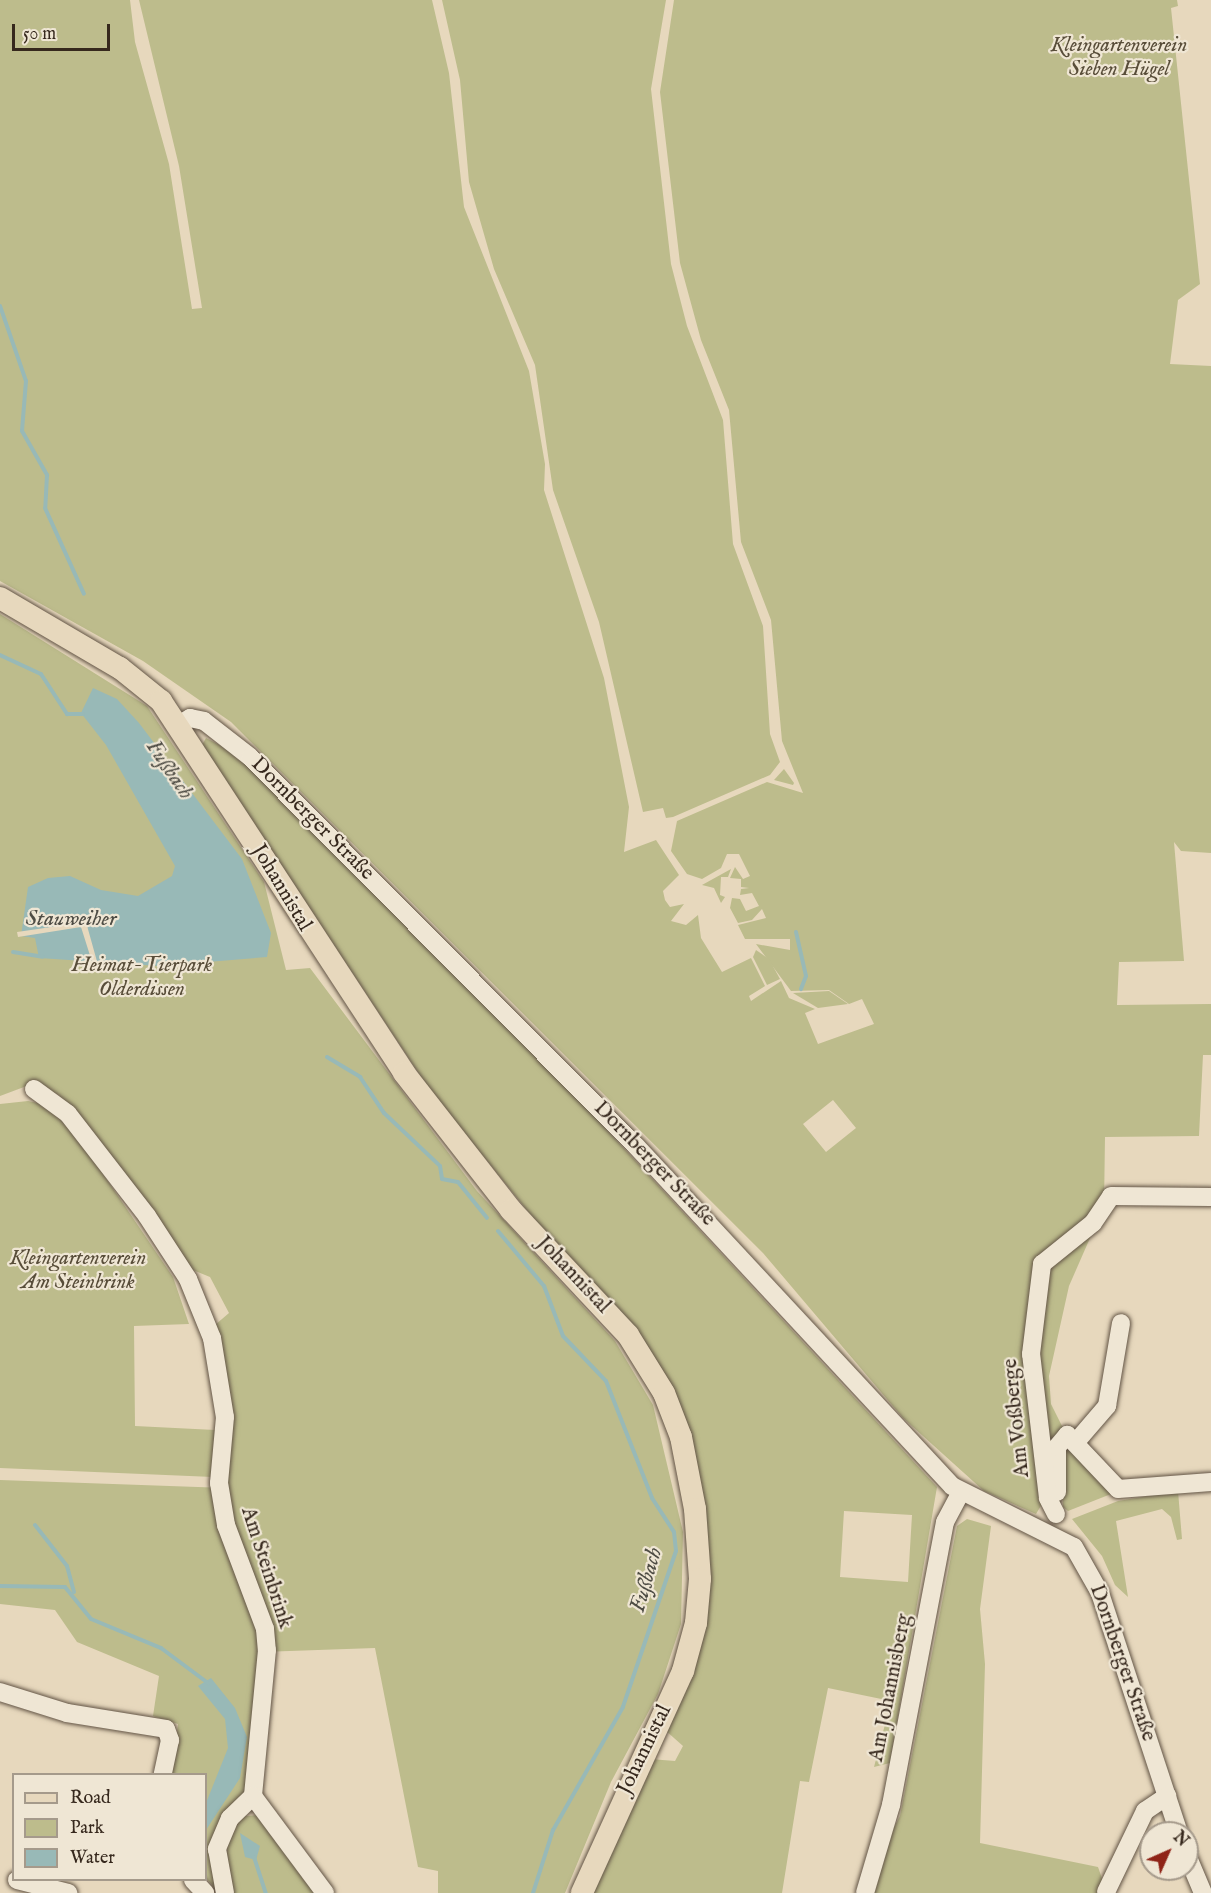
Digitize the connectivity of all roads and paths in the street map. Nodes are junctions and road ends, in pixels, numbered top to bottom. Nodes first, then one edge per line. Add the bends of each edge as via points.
1 (0, 598) edge
2 (178, 725) junction
3 (34, 1089) dead end
4 (1211, 1197) edge
5 (1121, 1323) dead end
6 (1070, 1439) junction
7 (1211, 1482) edge
8 (961, 1492) junction
9 (1056, 1514) junction
10 (1052, 1533) junction
11 (0, 1692) edge
12 (163, 1773) edge
13 (253, 1796) junction
14 (1167, 1796) junction
15 (1175, 1821) edge
16 (23, 1881) edge
17 (195, 1881) edge
18 (1106, 1892) edge
19 (68, 1893) edge
20 (205, 1893) edge
21 (225, 1893) edge
22 (325, 1893) edge
23 (582, 1893) edge
24 (865, 1893) edge

1 - 2 main road via 132,676
2 - 8 street, Dornberger Straße via 190,718 204,721 250,757 636,1146
2 - 23 main road, Johannistal via 361,1013 480,1173 641,1353 681,1437 700,1555 691,1649
3 - 13 street, Am Steinbrink via 68,1114 147,1216 188,1279 212,1338 225,1417 219,1483 226,1525 266,1629
4 - 9 street, Am Voßberge via 1111,1196 1093,1223 1042,1264 1031,1354 1048,1498
5 - 6 street via 1107,1407
6 - 7 street via 1118,1489
6 - 9 street via 1057,1447
8 - 10 street, Dornberger Straße
8 - 24 street, Am Johannisberg via 945,1522 891,1805
9 - 10 street
10 - 14 street, Dornberger Straße via 1074,1547 1100,1593
11 - 12 street via 67,1713 166,1729 170,1740
13 - 21 street via 220,1838 216,1864
13 - 22 street
14 - 15 street, Dornberger Straße
14 - 18 street via 1145,1811
16 - 19 street
17 - 20 street

